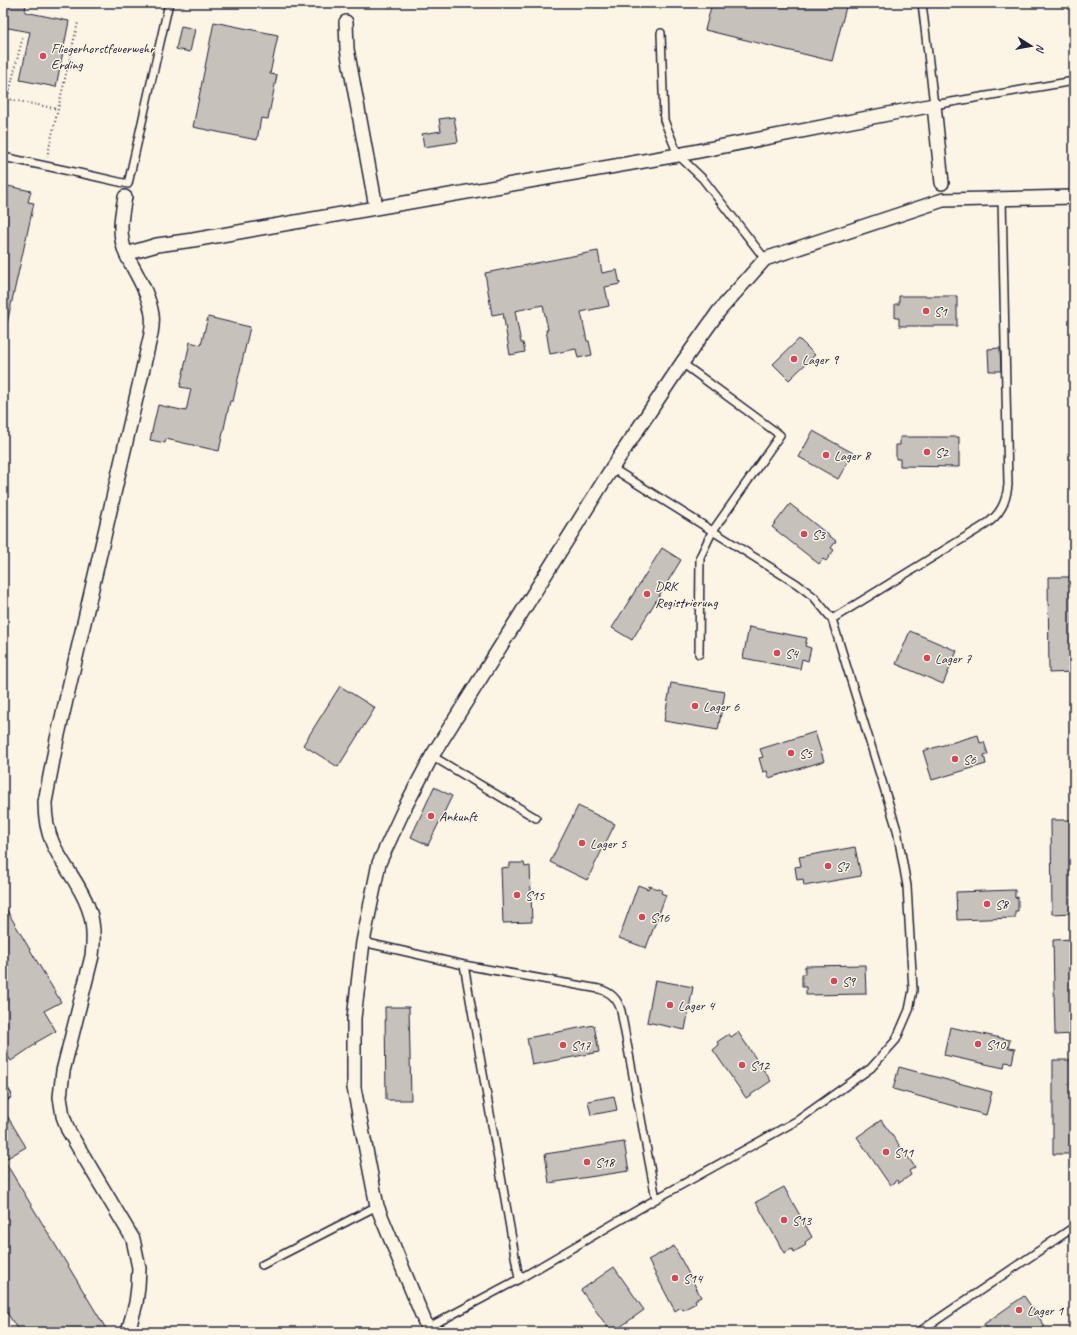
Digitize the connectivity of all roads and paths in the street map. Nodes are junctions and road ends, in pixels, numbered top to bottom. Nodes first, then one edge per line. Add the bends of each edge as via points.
1 (169, 3) edge
2 (922, 3) edge
3 (78, 22) dead end
4 (346, 22) dead end
5 (661, 33) dead end
6 (23, 36) dead end
7 (1074, 81) edge
8 (3, 98) edge
9 (7, 99) junction
10 (934, 105) junction
11 (58, 109) junction
12 (3, 117) edge
13 (678, 155) junction
14 (3, 157) edge
15 (45, 166) junction
16 (126, 190) junction
17 (942, 191) junction
18 (1074, 197) edge
19 (1002, 198) junction
20 (376, 207) junction
21 (126, 254) junction
22 (765, 259) junction
23 (682, 363) junction
24 (612, 468) junction
25 (712, 532) junction
26 (832, 618) junction
27 (699, 654) dead end
28 (432, 756) junction
29 (536, 818) dead end
30 (363, 942) junction
31 (464, 965) junction
32 (3, 1089) edge
33 (3, 1098) edge
34 (656, 1199) junction
35 (376, 1206) junction
36 (1074, 1227) edge
37 (262, 1265) dead end
38 (519, 1279) junction
39 (428, 1330) edge
40 (128, 1332) edge
41 (919, 1332) edge

1 - 16 lane
2 - 10 lane
3 - 11 path
4 - 20 street via 347,49
5 - 13 lane via 664,120
6 - 9 path
7 - 10 lane
8 - 9 path
9 - 11 path
9 - 12 path
10 - 13 street
10 - 17 street
11 - 15 path
13 - 20 street
13 - 22 lane via 703,179
14 - 15 lane
15 - 16 lane via 93,176
16 - 21 street via 120,225 121,243
17 - 19 street
17 - 22 street
18 - 19 street
19 - 26 lane via 1008,485 1004,505 996,517 985,526
20 - 21 street via 157,245
21 - 40 street via 144,286 149,301 152,316 151,334 58,731 45,806 48,830 53,844 89,908 94,940 63,1070 60,1097 68,1130 133,1239 139,1268 138,1287
22 - 23 street via 719,311
23 - 24 street
23 - 25 lane via 780,435
24 - 25 lane
24 - 28 street
25 - 26 lane via 797,584 814,597
25 - 27 lane via 700,557
26 - 34 lane via 897,830 907,886 913,990 909,1010 896,1040 871,1068 798,1120
28 - 29 lane
28 - 30 street via 379,863
30 - 31 lane
30 - 35 street via 354,1018 354,1088
31 - 34 lane via 604,990 614,997 621,1011
31 - 38 lane
32 - 33 lane via 7,1096
34 - 38 lane
35 - 37 lane
35 - 39 street
36 - 41 lane
38 - 39 lane

